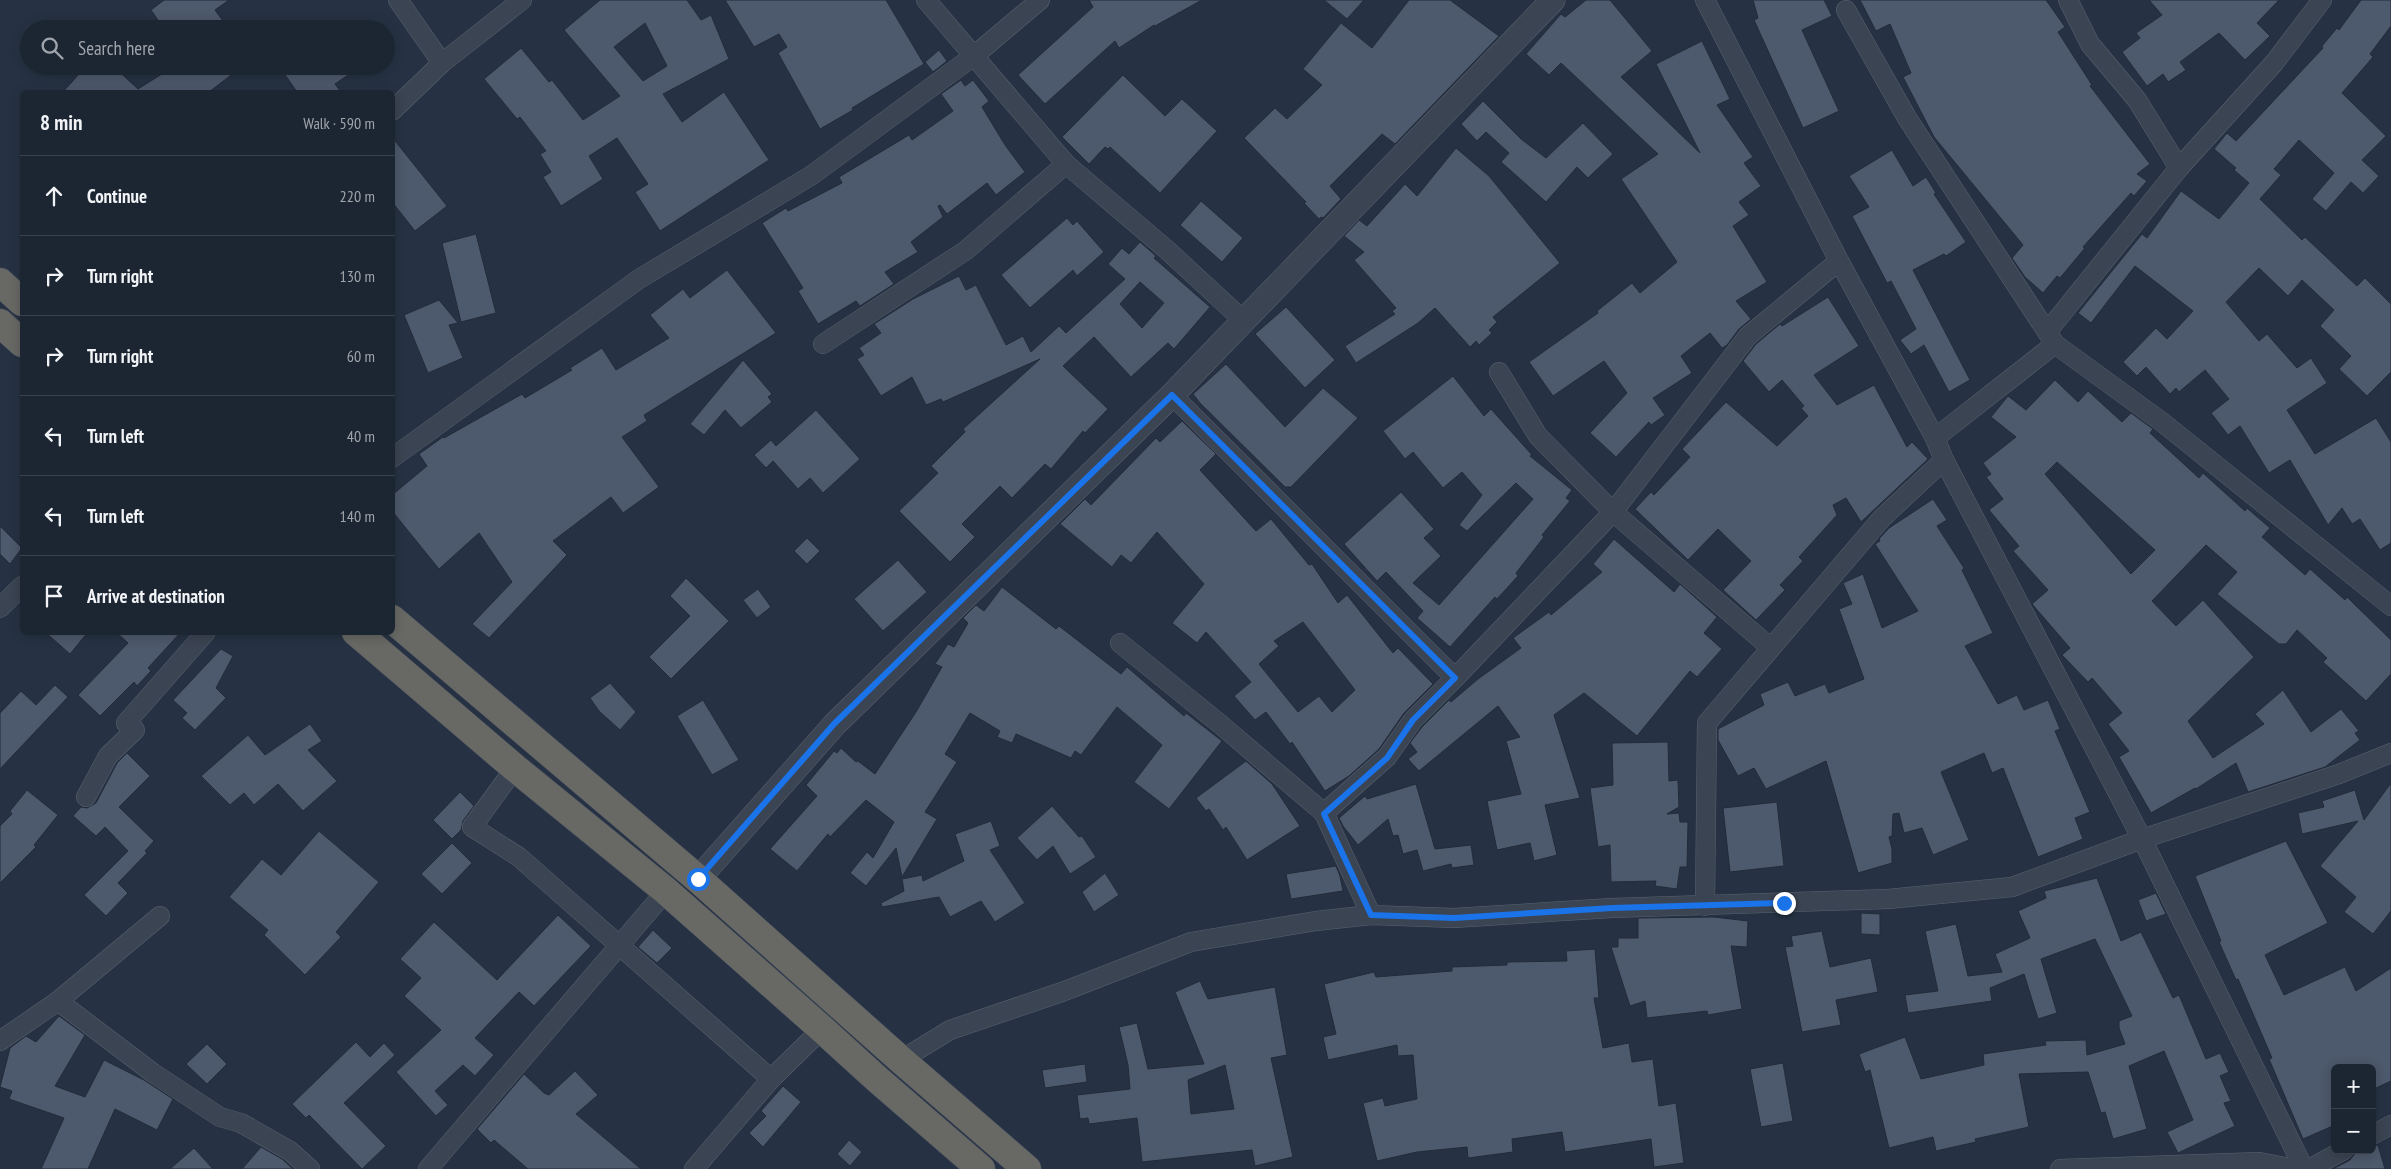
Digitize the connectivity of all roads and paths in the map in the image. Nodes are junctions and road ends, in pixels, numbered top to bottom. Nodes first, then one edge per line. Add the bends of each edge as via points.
1 (398, 0) edge
2 (522, 0) edge
3 (926, 0) edge
4 (1040, 0) edge
5 (1554, 0) edge
6 (1705, 0) edge
7 (2068, 0) edge
8 (2322, 0) edge
9 (1846, 10) dead end
10 (975, 55) junction
11 (442, 63) junction
12 (395, 108) edge
13 (1066, 164) junction
14 (2179, 168) junction
15 (1839, 261) junction
16 (0, 282) edge
17 (20, 300) edge
18 (1244, 321) junction
19 (0, 323) edge
20 (2051, 338) junction
21 (20, 341) edge
22 (823, 344) dead end
23 (1499, 372) dead end
24 (1172, 395) junction
25 (1935, 438) junction
26 (395, 456) edge
27 (1944, 460) junction
28 (1613, 512) junction
29 (20, 588) edge
30 (2391, 606) edge
31 (0, 608) edge
32 (395, 622) edge
33 (204, 635) edge
34 (360, 635) edge
35 (1120, 643) dead end
36 (1771, 648) junction
37 (1455, 678) junction
38 (2391, 754) edge
39 (515, 768) junction
40 (86, 797) dead end
41 (1324, 814) junction
42 (2142, 839) junction
43 (698, 879) junction
44 (666, 891) junction
45 (1705, 906) junction
46 (1371, 915) junction
47 (160, 916) dead end
48 (620, 946) junction
49 (58, 1001) junction
50 (822, 1029) junction
51 (0, 1041) edge
52 (901, 1060) junction
53 (771, 1079) junction
54 (2391, 1125) edge
55 (2376, 1133) edge
56 (2337, 1154) edge
57 (310, 1169) edge
58 (428, 1169) edge
59 (694, 1169) edge
60 (981, 1169) edge
61 (1027, 1169) edge
62 (2060, 1169) edge
63 (2294, 1169) edge
64 (2304, 1169) edge
65 (2309, 1169) edge

1 - 11 street
2 - 11 street
3 - 10 street
4 - 10 street
5 - 18 street
6 - 15 street
7 - 14 street via 2090,44 2137,100
8 - 14 street via 2274,63
9 - 20 street via 1907,118
10 - 13 street
10 - 26 street via 812,174 639,279
11 - 12 street
13 - 18 street
13 - 22 street via 965,251
14 - 20 street
15 - 25 street
15 - 28 street via 1748,336
16 - 17 highway
18 - 24 street
19 - 21 highway
20 - 25 street
20 - 30 street via 2162,422
23 - 28 street via 1538,436
24 - 37 street
24 - 43 street via 834,724
25 - 27 street
27 - 36 street via 1882,518
27 - 42 street
28 - 36 street
28 - 37 street
29 - 31 street
32 - 43 highway
33 - 40 street via 108,756
34 - 39 highway
35 - 41 street
36 - 45 street via 1707,723
37 - 41 street via 1413,720 1387,758
38 - 42 street
39 - 44 highway
39 - 48 street via 472,827 519,856
41 - 46 street
42 - 45 street via 2012,887 1888,899
42 - 64 street
43 - 52 highway
44 - 48 street
44 - 50 highway
45 - 46 street via 1454,918
46 - 52 street via 1191,942 1062,992 950,1030
47 - 49 street
48 - 53 street
48 - 58 street
49 - 51 street
49 - 57 street via 153,1073 220,1117 241,1123 290,1151
50 - 53 street
50 - 60 highway
52 - 61 highway
53 - 59 street
54 - 55 street
56 - 65 street
62 - 63 street via 2259,1162

